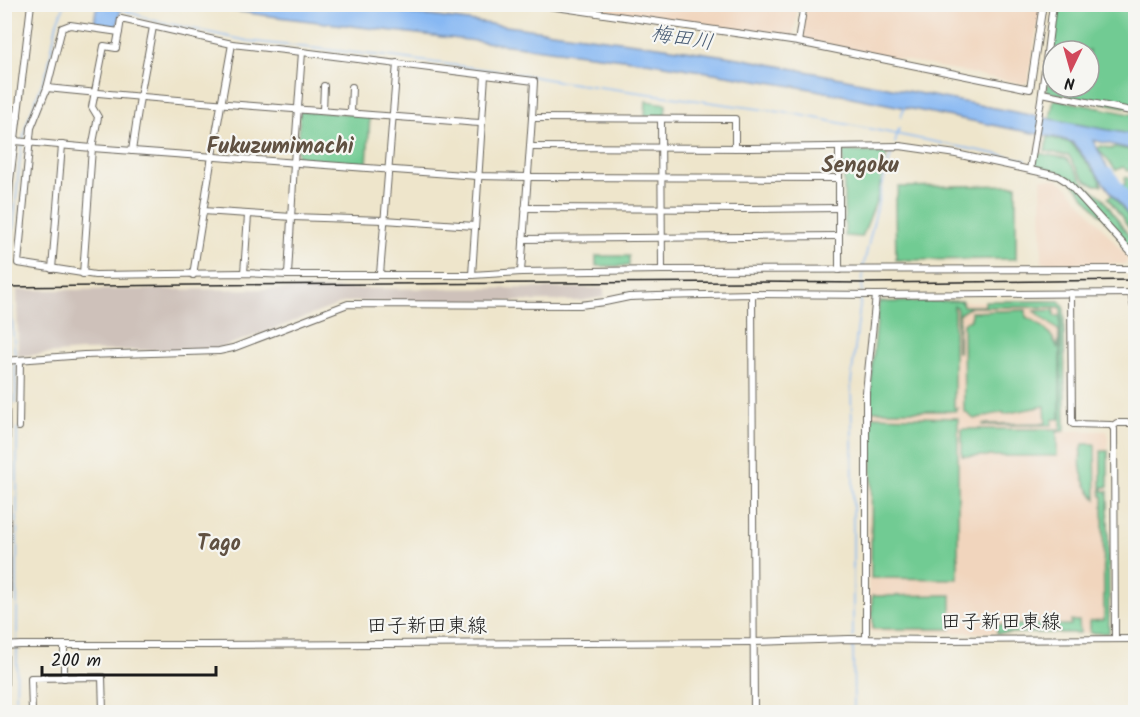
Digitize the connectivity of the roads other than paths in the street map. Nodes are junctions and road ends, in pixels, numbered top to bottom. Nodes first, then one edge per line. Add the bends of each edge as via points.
1 (31, 4) edge
2 (535, 4) edge
3 (804, 4) edge
4 (1043, 4) edge
5 (1053, 4) edge
6 (555, 6) edge
7 (153, 27) junction
8 (1039, 28) junction
9 (1050, 30) junction
10 (119, 32) junction
11 (1049, 39) edge
12 (798, 42) junction
13 (232, 44) junction
14 (302, 51) junction
15 (397, 63) junction
16 (484, 75) junction
17 (324, 86) dead end
18 (352, 87) dead end
19 (47, 88) junction
20 (94, 93) junction
21 (140, 97) junction
22 (1041, 98) edge
23 (1072, 99) edge
24 (221, 104) junction
25 (4, 109) edge
26 (298, 109) junction
27 (323, 110) junction
28 (351, 112) junction
29 (1136, 112) edge
30 (393, 116) junction
31 (18, 117) junction
32 (532, 118) junction
33 (661, 119) junction
34 (481, 123) junction
35 (17, 141) junction
36 (28, 142) junction
37 (62, 145) junction
38 (530, 147) junction
39 (92, 148) junction
40 (662, 148) junction
41 (735, 148) junction
42 (839, 148) junction
43 (132, 151) junction
44 (212, 156) junction
45 (294, 163) junction
46 (389, 169) junction
47 (1030, 170) junction
48 (477, 176) junction
49 (528, 177) junction
50 (661, 178) junction
51 (839, 178) junction
52 (525, 208) junction
53 (839, 208) junction
54 (661, 209) junction
55 (6, 210) edge
56 (203, 211) junction
57 (248, 214) junction
58 (292, 217) junction
59 (384, 220) junction
60 (475, 226) junction
61 (838, 236) junction
62 (662, 238) junction
63 (523, 239) junction
64 (5, 248) edge
65 (1136, 258) edge
66 (52, 269) junction
67 (1136, 269) edge
68 (662, 270) junction
69 (839, 270) junction
70 (521, 272) junction
71 (244, 273) junction
72 (83, 274) junction
73 (193, 274) junction
74 (380, 274) junction
75 (288, 275) junction
76 (472, 275) junction
77 (1071, 293) junction
78 (1133, 293) edge
79 (752, 294) junction
80 (876, 295) junction
81 (1136, 309) edge
82 (5, 318) edge
83 (20, 360) junction
84 (7, 361) edge
85 (1136, 423) edge
86 (1113, 426) junction
87 (19, 427) dead end
88 (5, 437) edge
89 (6, 515) edge
90 (6, 606) edge
91 (866, 639) junction
92 (1115, 639) junction
93 (1136, 639) edge
94 (754, 642) junction
95 (64, 645) junction
96 (5, 646) edge
97 (64, 678) junction
98 (5, 712) edge
99 (32, 712) edge
100 (103, 712) edge
101 (754, 712) edge

1 - 31 street
2 - 6 street
3 - 12 street
4 - 8 street
5 - 9 street
6 - 12 street
7 - 10 street via 121,19
7 - 13 street
7 - 21 street
8 - 9 street
8 - 12 street via 1030,88
9 - 11 street
10 - 19 street via 70,25 62,28
10 - 20 street via 116,48 104,46
13 - 14 street
13 - 24 street
14 - 15 street
14 - 26 street
15 - 16 street
15 - 30 street
16 - 32 street via 534,81
16 - 34 street
17 - 27 street
18 - 28 street
19 - 20 street
19 - 36 street
20 - 21 street
20 - 39 street via 92,107 98,117
21 - 24 street
21 - 43 street
22 - 47 street
23 - 29 street
24 - 26 street
24 - 44 street
25 - 31 street
26 - 27 street
26 - 45 street
27 - 28 street
28 - 30 street
30 - 34 street
30 - 46 street
31 - 35 street
32 - 33 street
32 - 38 street
33 - 40 street
33 - 41 street via 735,119
34 - 48 street
35 - 36 street
35 - 55 street
36 - 37 street
36 - 66 street via 18,263
37 - 39 street
37 - 66 street
38 - 40 street
38 - 49 street
39 - 43 street
39 - 72 street
40 - 41 street
40 - 50 street
41 - 42 street
42 - 47 street via 900,146
42 - 51 street
43 - 44 street
44 - 45 street
44 - 56 street
45 - 46 street
45 - 58 street
46 - 48 street
46 - 59 street
47 - 65 street via 1066,181
48 - 49 street
48 - 60 street
49 - 50 street
49 - 52 street
50 - 51 street
50 - 54 street
51 - 53 street
52 - 54 street
52 - 63 street
53 - 54 street
53 - 61 street
54 - 62 street
55 - 64 street
56 - 57 street
56 - 73 street
57 - 58 street
57 - 71 street
58 - 59 street
58 - 75 street
59 - 60 street
59 - 74 street
60 - 76 street
61 - 62 street
61 - 69 street
62 - 63 street
62 - 68 street
63 - 70 street
64 - 82 street
66 - 72 street
67 - 69 street
68 - 69 street
68 - 70 street
70 - 76 street
71 - 73 street
71 - 75 street
72 - 73 street
74 - 75 street
74 - 76 street
77 - 78 street
77 - 80 street
77 - 86 street via 1072,423
78 - 81 street
79 - 80 street
79 - 83 street via 629,297 580,305 348,304 219,351
79 - 94 street
80 - 91 street via 866,392
82 - 84 street
83 - 84 street
83 - 87 street
84 - 88 street
85 - 86 street
86 - 92 street
88 - 89 street
89 - 90 street
90 - 96 street
91 - 92 street, 田子新田東線
91 - 94 street, 田子新田東線
92 - 93 street, 田子新田東線
94 - 95 street, 田子新田東線
94 - 101 street
95 - 96 street, 田子新田東線
95 - 97 street
96 - 98 street
97 - 99 street via 31,678
97 - 100 street via 102,677

